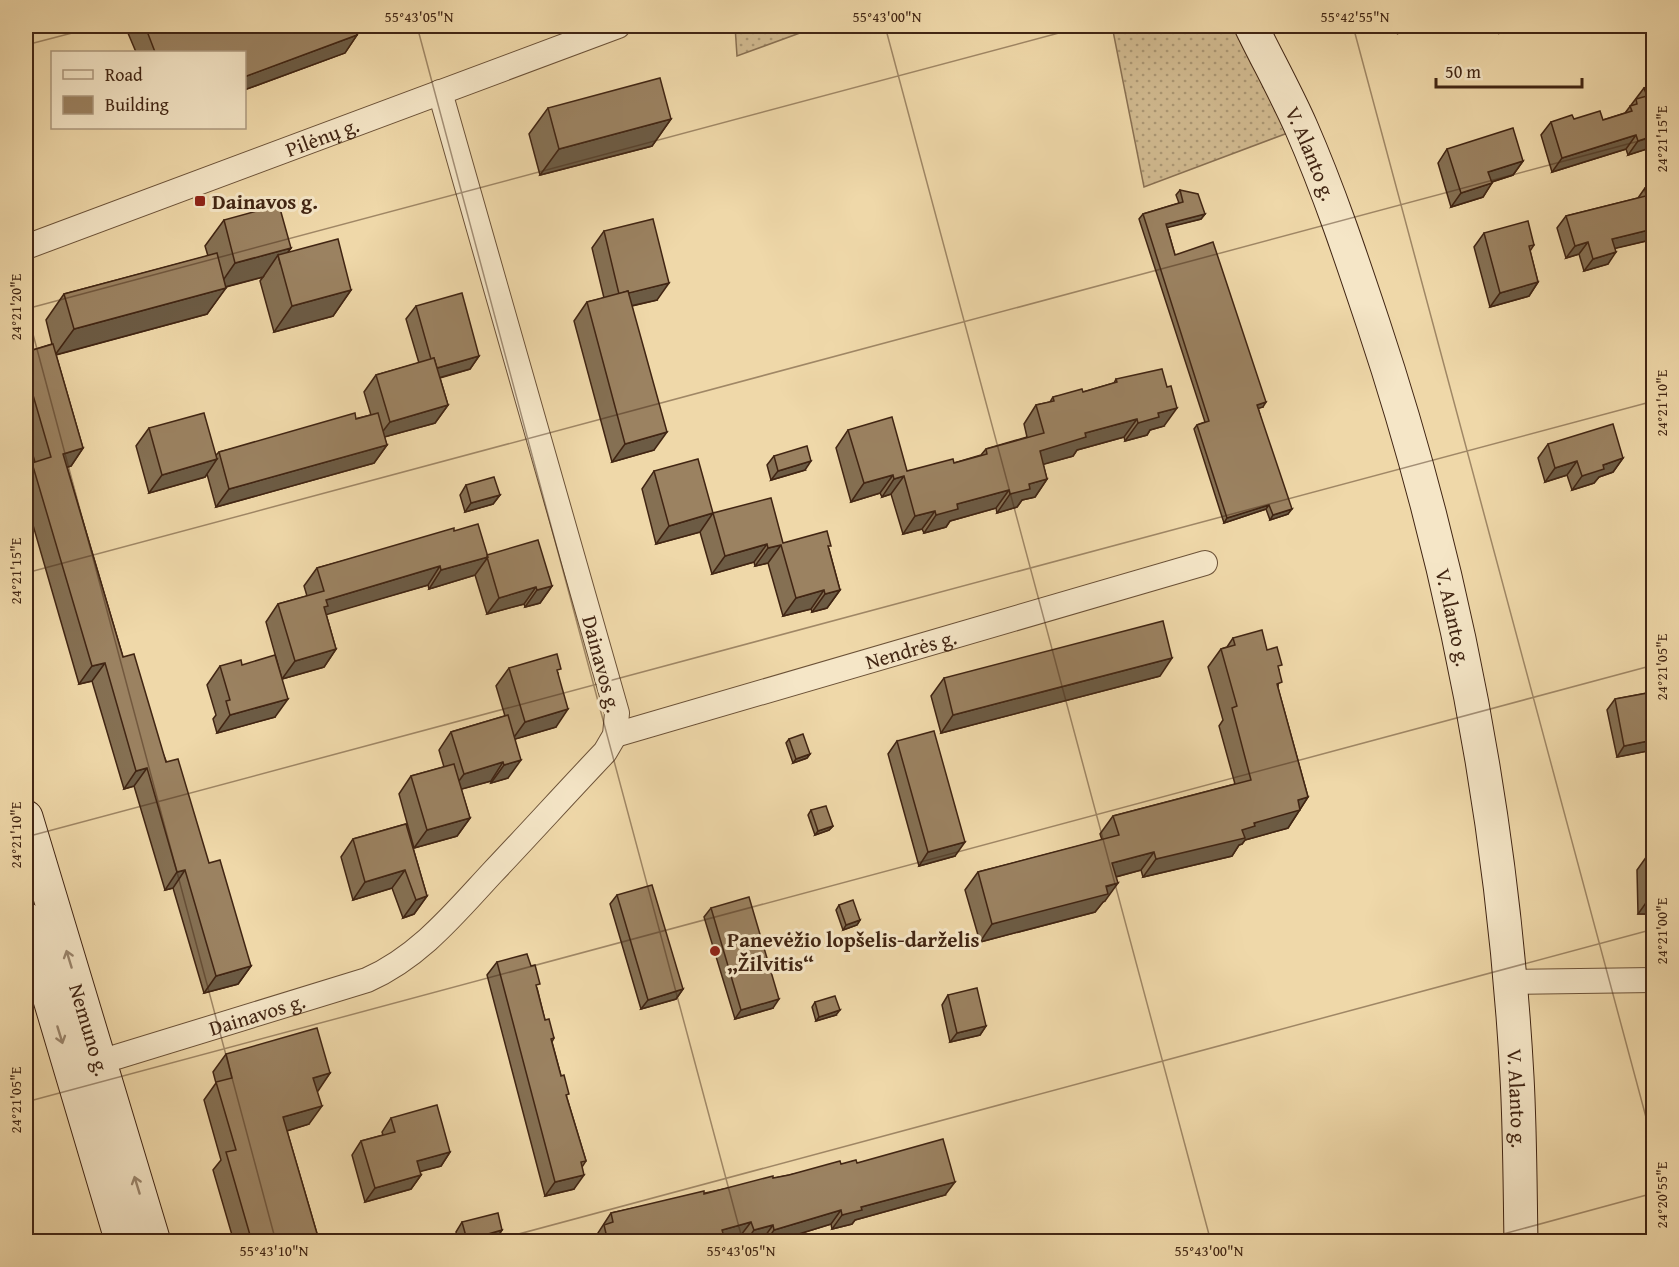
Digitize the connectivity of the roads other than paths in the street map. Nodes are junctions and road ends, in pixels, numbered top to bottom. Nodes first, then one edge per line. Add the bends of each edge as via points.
1 (618, 26) edge
2 (1251, 26) edge
3 (440, 92) junction
4 (26, 248) edge
5 (1205, 564) dead end
6 (615, 735) junction
7 (26, 817) edge
8 (26, 919) edge
9 (1653, 980) edge
10 (1510, 982) junction
11 (100, 1062) junction
12 (122, 1242) edge
13 (154, 1242) edge
14 (1521, 1242) edge

1 - 3 street, Pilėnų g.
2 - 10 main road, V. Alanto g. via 1301,128 1352,259 1406,422 1462,654 1482,766
3 - 4 street, Pilėnų g.
3 - 6 street, Dainavos g. via 617,713
5 - 6 street, Nendrės g.
6 - 11 street, Dainavos g. via 605,752 451,918 391,969 367,980
11 -> 7 main road, Nemuno g.
8 -> 12 main road, Nemuno g.
9 - 10 street
10 - 14 main road, V. Alanto g.
13 -> 11 main road, Nemuno g.

